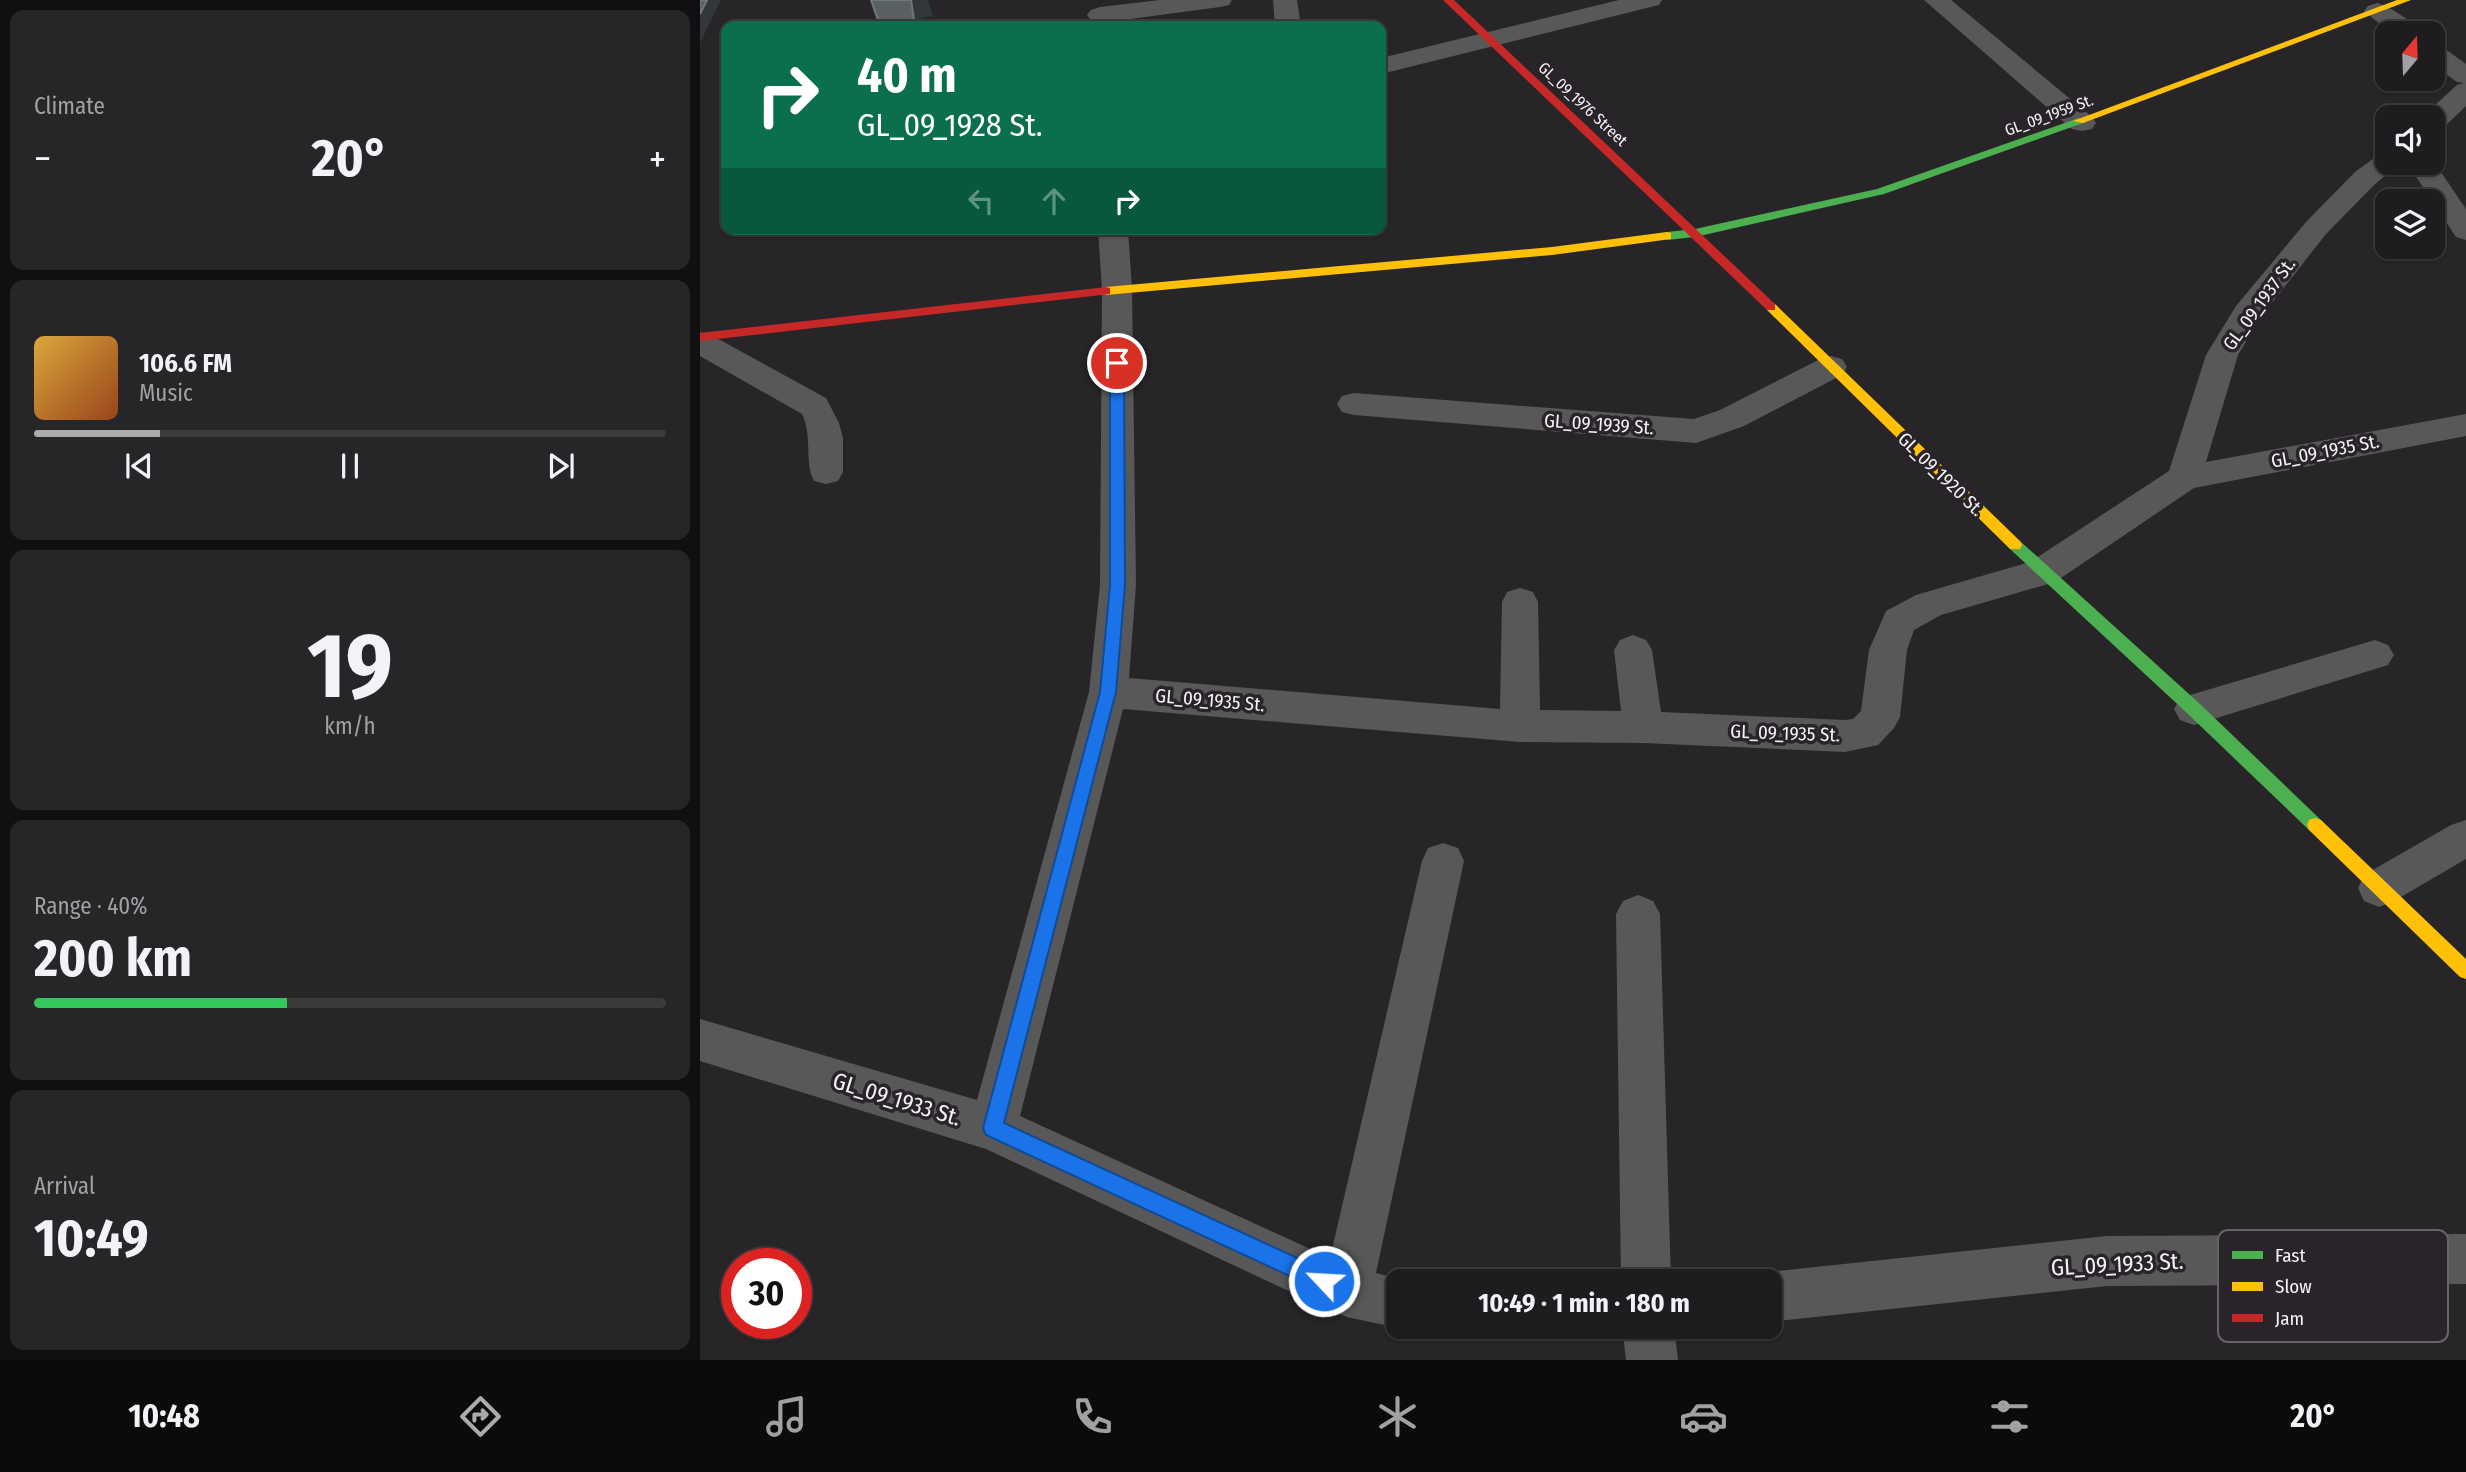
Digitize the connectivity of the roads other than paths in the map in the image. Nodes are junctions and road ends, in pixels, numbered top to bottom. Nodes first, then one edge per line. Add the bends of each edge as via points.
1 (1220, 0) edge
2 (1285, 0) edge
3 (1448, 0) edge
4 (1650, 0) edge
5 (1936, 0) edge
6 (2406, 0) edge
7 (2377, 11) junction
8 (1098, 14) edge
9 (1287, 21) edge
10 (2391, 21) edge
11 (1488, 40) junction
12 (2445, 61) edge
13 (1386, 65) edge
14 (2466, 76) edge
15 (2466, 91) edge
16 (2445, 111) edge
17 (2082, 122) junction
18 (2375, 171) edge
19 (2429, 175) edge
20 (2466, 231) edge
21 (1695, 233) junction
22 (1113, 235) edge
23 (1116, 290) junction
24 (700, 340) edge
25 (1830, 367) junction
26 (1354, 404) dead end
27 (2466, 425) edge
28 (826, 472) dead end
29 (2184, 478) junction
30 (2042, 572) junction
31 (1520, 602) dead end
32 (1633, 650) dead end
33 (2375, 656) dead end
34 (1108, 692) junction
35 (2194, 709) junction
36 (1520, 726) junction
37 (1643, 727) junction
38 (2466, 838) edge
39 (1443, 861) dead end
40 (2379, 888) junction
41 (1638, 914) dead end
42 (2466, 971) edge
43 (700, 1040) edge
44 (993, 1128) junction
45 (2448, 1259) edge
46 (2466, 1259) edge
47 (2218, 1260) edge
48 (1646, 1269) edge
49 (1347, 1292) junction
50 (1782, 1296) edge
51 (1386, 1300) edge
52 (1650, 1339) edge
53 (1652, 1360) edge

1 - 8 street
2 - 9 street
3 - 11 main road, GL_09_1976 Street
4 - 11 street
5 - 17 street
6 - 7 main road, GL_09_1959 St.
7 - 10 street
7 - 17 main road, GL_09_1959 St.
11 - 13 street
11 - 21 main road, GL_09_1976 Street
12 - 14 street
15 - 16 street
17 - 21 main road, GL_09_1959 St. via 1880,192
18 - 29 street, GL_09_1937 St. via 2316,228 2247,313 2222,355
19 - 20 street
21 - 23 main road, GL_09_1959 St. via 1552,251
21 - 25 main road, GL_09_1920 St.
22 - 23 street
23 - 24 main road, GL_09_1959 St.
23 - 34 street via 1118,585
24 - 28 street via 814,407 828,438
25 - 26 street, GL_09_1939 St. via 1732,418 1696,431
25 - 30 main road, GL_09_1920 St.
27 - 29 street, GL_09_1935 St.
29 - 30 street
30 - 35 main road, GL_09_1920 St.
30 - 37 street, GL_09_1935 St. via 1929,606 1899,621 1888,650 1880,717 1864,734
31 - 36 street
32 - 37 street
33 - 35 street
34 - 36 street, GL_09_1935 St.
34 - 44 street
35 - 40 main road, GL_09_1920 St.
36 - 37 street, GL_09_1935 St.
38 - 40 street
39 - 49 street
40 - 42 main road, GL_09_1920 St.
41 - 48 street
43 - 44 street, GL_09_1933 St.
44 - 49 street, GL_09_1933 St.
45 - 46 street, GL_09_1933 St.
47 - 50 street, GL_09_1933 St. via 2107,1261
49 - 51 street, GL_09_1933 St.
52 - 53 street

